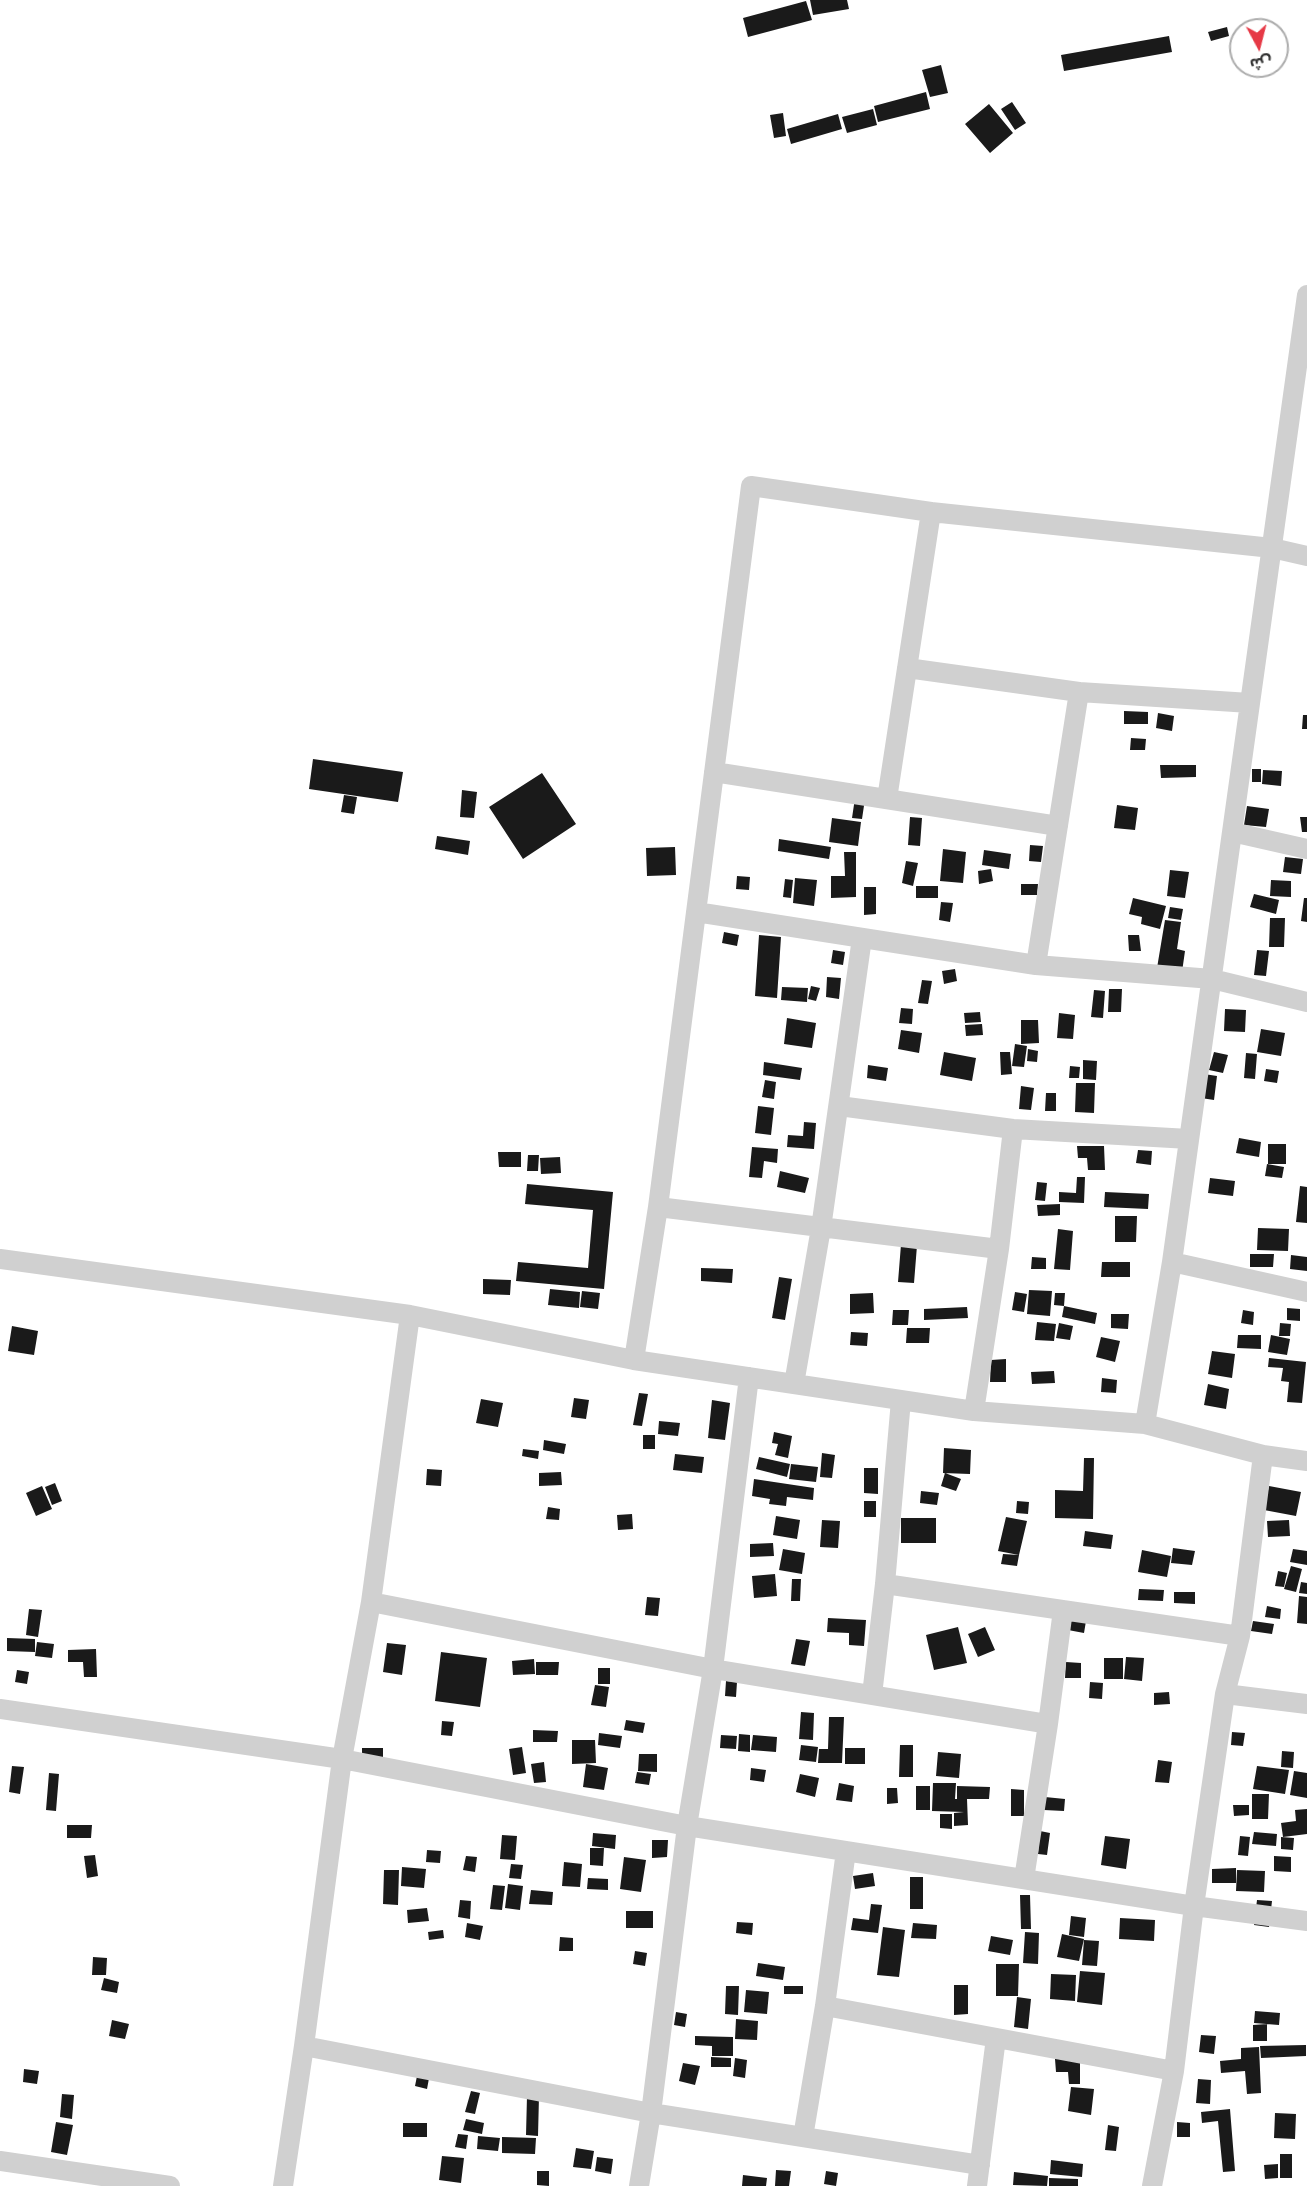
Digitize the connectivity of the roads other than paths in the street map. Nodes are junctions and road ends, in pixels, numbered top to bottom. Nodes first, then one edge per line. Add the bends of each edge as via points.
1 (1307, 295) edge
2 (1301, 382) edge
3 (931, 512) junction
4 (1272, 548) junction
5 (1307, 556) edge
6 (907, 668) junction
7 (1079, 692) junction
8 (1250, 703) junction
9 (714, 772) junction
10 (887, 799) junction
11 (1058, 826) junction
12 (1232, 832) junction
13 (1307, 849) edge
14 (696, 912) junction
15 (862, 938) junction
16 (1036, 964) junction
17 (1212, 979) junction
18 (1307, 1002) edge
19 (838, 1106) junction
20 (1013, 1129) junction
21 (1189, 1139) junction
22 (658, 1208) junction
23 (821, 1228) junction
24 (999, 1249) junction
25 (0, 1259) edge
26 (1172, 1262) junction
27 (1307, 1292) edge
28 (410, 1315) junction
29 (634, 1360) junction
30 (749, 1377) junction
31 (794, 1384) junction
32 (901, 1400) junction
33 (974, 1411) junction
34 (1145, 1424) junction
35 (1263, 1455) junction
36 (1307, 1461) edge
37 (885, 1584) junction
38 (371, 1602) junction
39 (1063, 1610) junction
40 (1240, 1636) junction
41 (713, 1669) junction
42 (1225, 1694) junction
43 (873, 1695) junction
44 (1307, 1704) edge
45 (0, 1709) edge
46 (1048, 1724) junction
47 (342, 1759) junction
48 (687, 1826) junction
49 (846, 1851) junction
50 (1024, 1879) junction
51 (1194, 1906) junction
52 (1307, 1921) edge
53 (825, 2006) junction
54 (996, 2038) junction
55 (304, 2046) junction
56 (1174, 2070) junction
57 (651, 2113) junction
58 (802, 2137) junction
59 (0, 2161) edge
60 (980, 2165) junction
61 (170, 2186) edge
62 (283, 2186) edge
63 (639, 2186) edge
64 (977, 2186) edge
65 (1152, 2186) edge

1 - 2 street
2 - 4 street
3 - 4 street
3 - 6 street
3 - 9 street via 751,486
4 - 5 street
4 - 8 street
6 - 7 street
6 - 10 street
7 - 8 street
7 - 11 street
8 - 12 street
9 - 10 street
9 - 14 street
10 - 11 street
11 - 16 street
12 - 13 street
12 - 17 street
14 - 15 street
14 - 22 street
15 - 16 street
15 - 19 street
16 - 17 street
17 - 18 street
17 - 21 street
19 - 20 street
19 - 23 street
20 - 21 street
20 - 24 street
21 - 26 street
22 - 23 street
22 - 29 street
23 - 24 street
23 - 31 street
24 - 33 street
25 - 28 street
26 - 27 street
26 - 34 street
28 - 29 street
28 - 38 street
29 - 30 street
30 - 31 street
30 - 41 street
31 - 32 street
32 - 33 street
32 - 37 street
33 - 34 street
34 - 35 street
35 - 36 street
35 - 40 street
37 - 39 street
37 - 43 street
38 - 41 street
38 - 47 street
39 - 40 street
39 - 46 street
40 - 42 street
41 - 43 street
41 - 48 street
42 - 44 street
42 - 51 street
43 - 46 street
45 - 47 street
46 - 50 street
47 - 48 street
47 - 55 street
48 - 49 street
48 - 57 street
49 - 50 street
49 - 53 street
50 - 51 street
51 - 52 street
51 - 56 street
53 - 54 street
53 - 58 street
54 - 56 street
54 - 60 street
55 - 57 street
55 - 62 street
56 - 65 street
57 - 58 street
57 - 63 street
58 - 60 street
59 - 61 street
60 - 64 street

